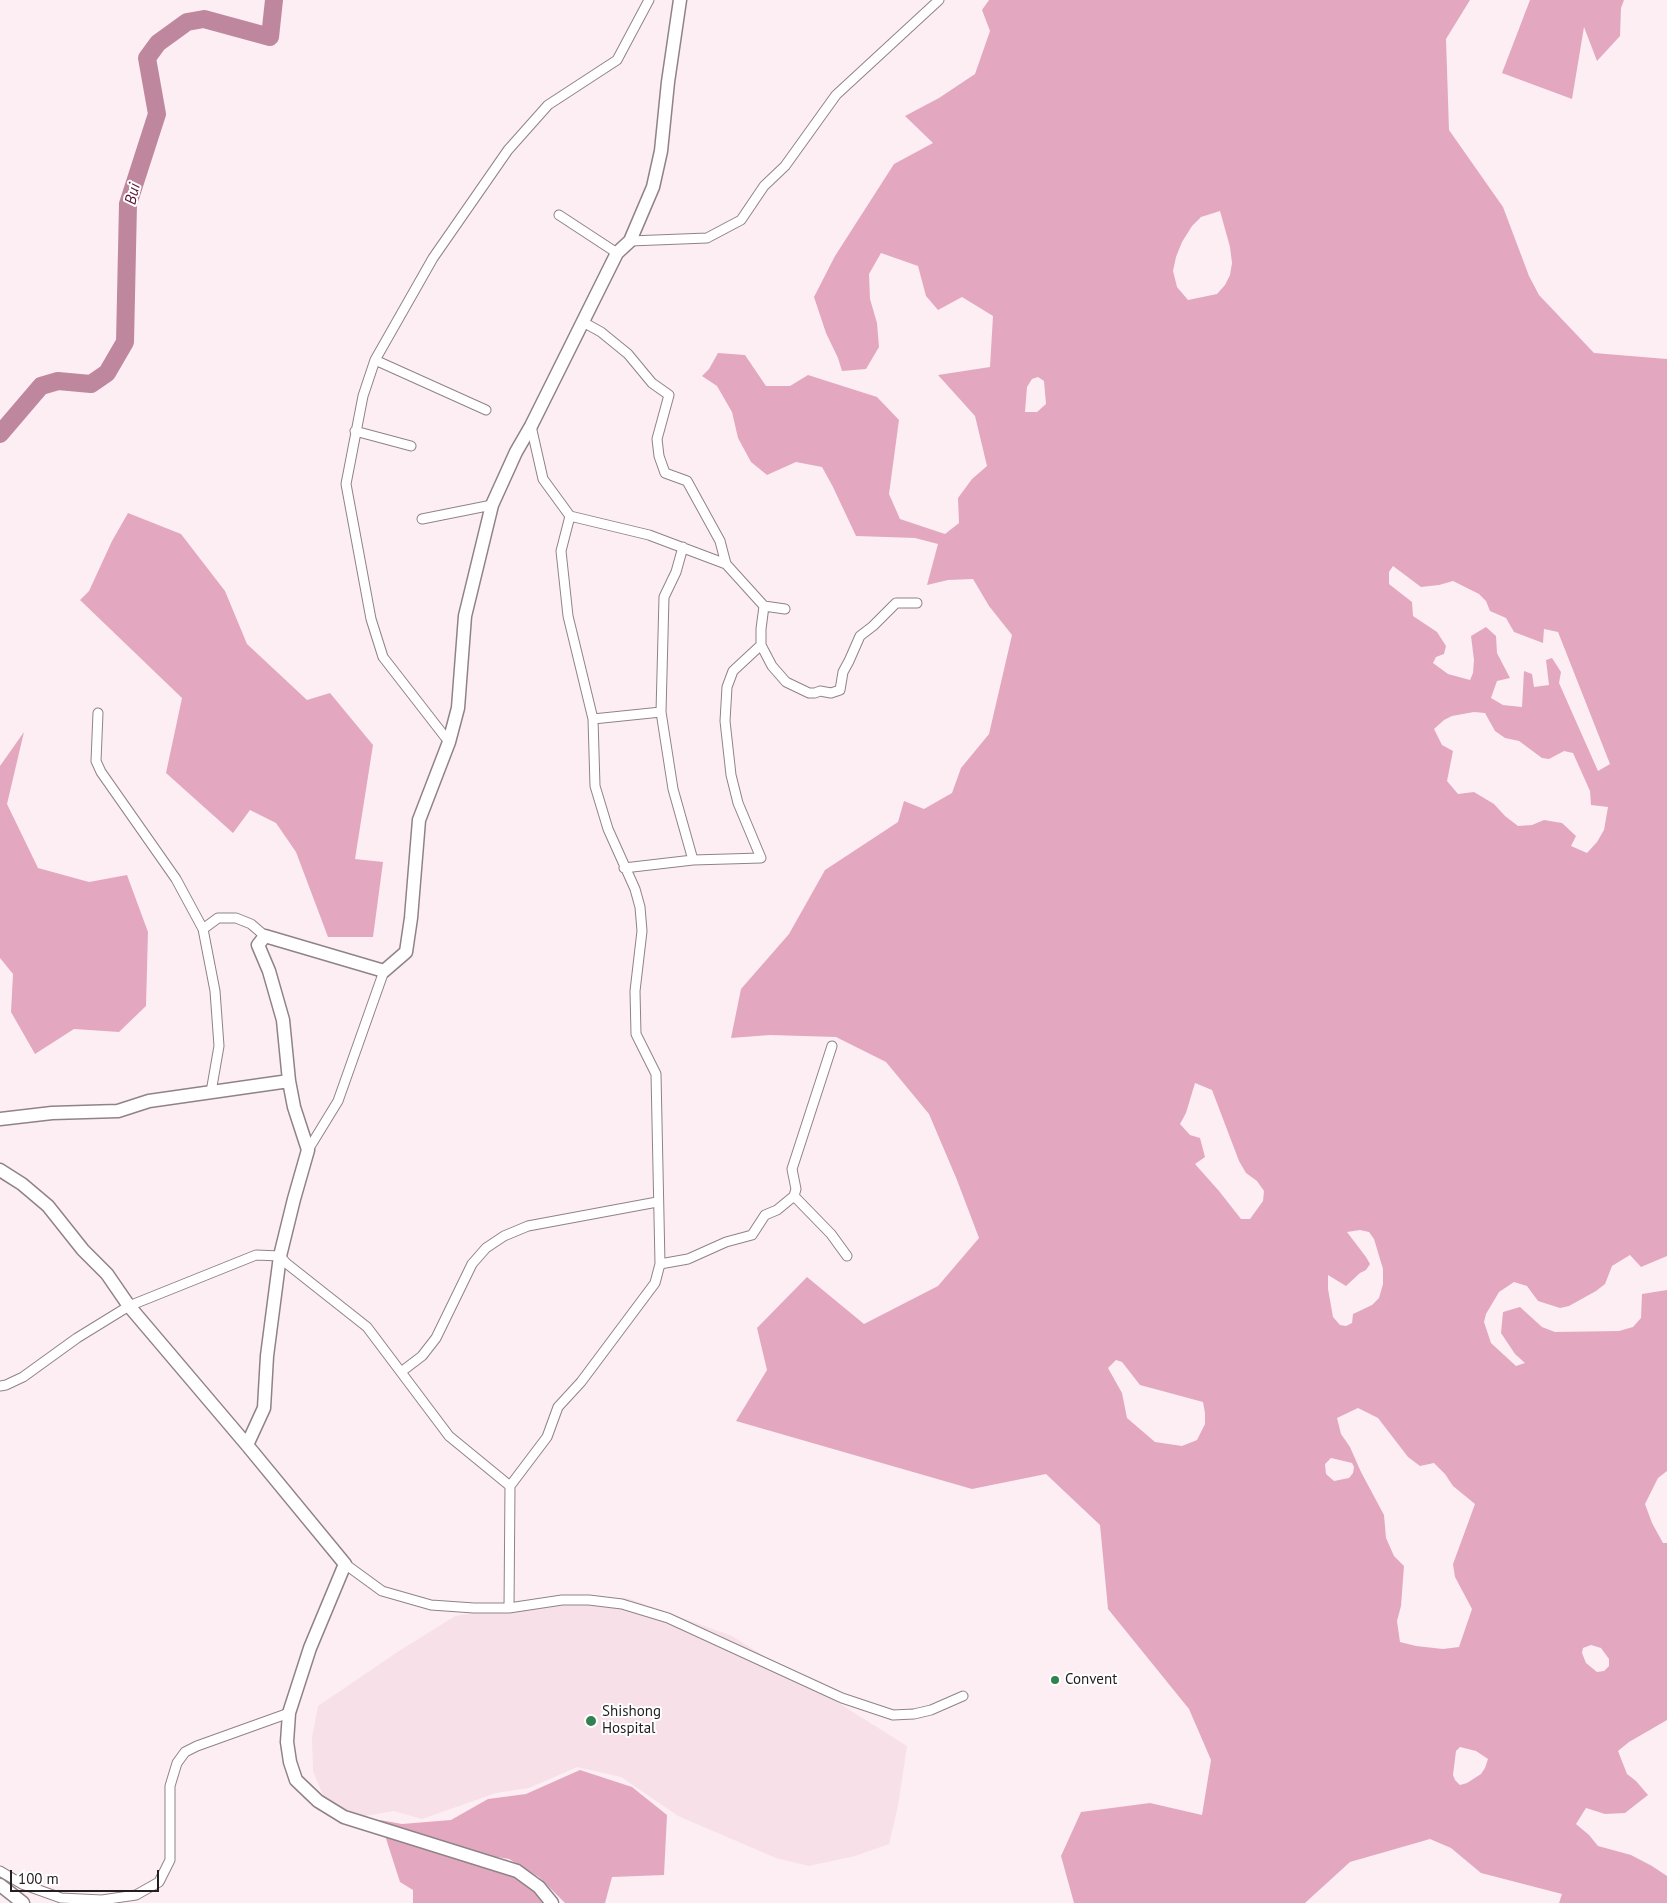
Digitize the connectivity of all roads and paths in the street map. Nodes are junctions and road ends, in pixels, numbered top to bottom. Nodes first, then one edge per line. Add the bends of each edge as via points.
1 (649, 0) edge
2 (680, 0) edge
3 (939, 0) edge
4 (558, 215) dead end
5 (630, 240) junction
6 (617, 253) junction
7 (582, 322) junction
8 (375, 360) junction
9 (486, 410) dead end
10 (531, 426) junction
11 (355, 431) junction
12 (411, 446) dead end
13 (492, 505) junction
14 (570, 516) junction
15 (422, 519) dead end
16 (683, 547) junction
17 (726, 564) junction
18 (917, 603) dead end
19 (764, 606) junction
20 (785, 609) dead end
21 (761, 645) junction
22 (98, 712) dead end
23 (661, 712) junction
24 (593, 719) junction
25 (449, 742) junction
26 (693, 860) junction
27 (624, 868) junction
28 (204, 929) junction
29 (265, 936) junction
30 (384, 971) junction
31 (832, 1046) dead end
32 (289, 1081) junction
33 (211, 1092) junction
34 (0, 1119) edge
35 (308, 1150) junction
36 (0, 1170) edge
37 (794, 1196) junction
38 (657, 1202) junction
39 (280, 1256) junction
40 (846, 1256) dead end
41 (660, 1264) junction
42 (129, 1306) junction
43 (401, 1372) junction
44 (0, 1386) edge
45 (248, 1445) junction
46 (510, 1486) junction
47 (345, 1564) junction
48 (508, 1608) junction
49 (963, 1696) dead end
50 (289, 1714) junction
51 (0, 1872) edge
52 (0, 1885) edge
53 (23, 1903) edge
54 (552, 1903) edge

1 - 8 street via 617,60 548,105 508,150 433,258
2 - 5 street via 661,151 653,187
3 - 5 street via 836,95 741,220 707,238
4 - 6 street
5 - 6 street
6 - 7 street
7 - 10 street
7 - 17 street via 601,332 628,354 652,382 669,395 657,439 665,473 687,481 720,541
8 - 9 street
8 - 11 street via 362,396
10 - 13 street
10 - 14 street via 543,479
11 - 12 street
11 - 25 street via 346,484 372,619 383,657
13 - 15 street
13 - 25 street via 465,616 458,708
14 - 16 street
14 - 24 street via 561,550 567,607
16 - 17 street
16 - 23 street via 664,597
17 - 19 street
18 - 21 street via 896,603 860,636 843,672 840,690 831,693 809,693 786,682 772,666
19 - 20 street
19 - 21 street
21 - 26 street via 733,671 727,687 725,722 738,803 761,858
22 - 28 street via 96,761 101,772 176,879
23 - 24 street
23 - 26 street via 673,789
24 - 27 street via 595,786
25 - 30 street via 419,820 406,952
26 - 27 street
27 - 38 street via 640,906 642,931 635,991 636,1034 656,1074
28 - 29 street via 218,918 236,918 251,924
28 - 33 street via 215,990 219,1046
29 - 30 street
29 - 32 street via 258,945 283,1020
30 - 35 street via 338,1101
31 - 37 street via 792,1169 796,1189
32 - 33 street
32 - 35 street
33 - 34 street via 149,1101 118,1110 52,1112
35 - 39 street
36 - 42 street via 48,1206 107,1274
37 - 40 street via 831,1234
37 - 41 street via 766,1215 752,1235 688,1258
38 - 41 street
38 - 43 street via 528,1226 504,1236 486,1248 472,1264 436,1338 422,1356
39 - 42 street via 256,1255
39 - 43 street via 367,1327
39 - 45 street via 264,1408
41 - 46 street via 655,1283 581,1382 558,1406 547,1437
42 - 44 street via 23,1377
42 - 45 street
43 - 46 street via 449,1436
45 - 47 street
46 - 48 street
47 - 48 street via 382,1591 431,1605
47 - 50 street via 310,1648
48 - 49 street via 562,1600 622,1604 668,1618 842,1698 894,1715 930,1710
50 - 51 street via 185,1752 177,1763 170,1786 170,1860 159,1882 136,1895 102,1900 61,1898
50 - 54 street via 287,1742 296,1780 318,1801 344,1817 517,1871 539,1887
52 - 53 street

